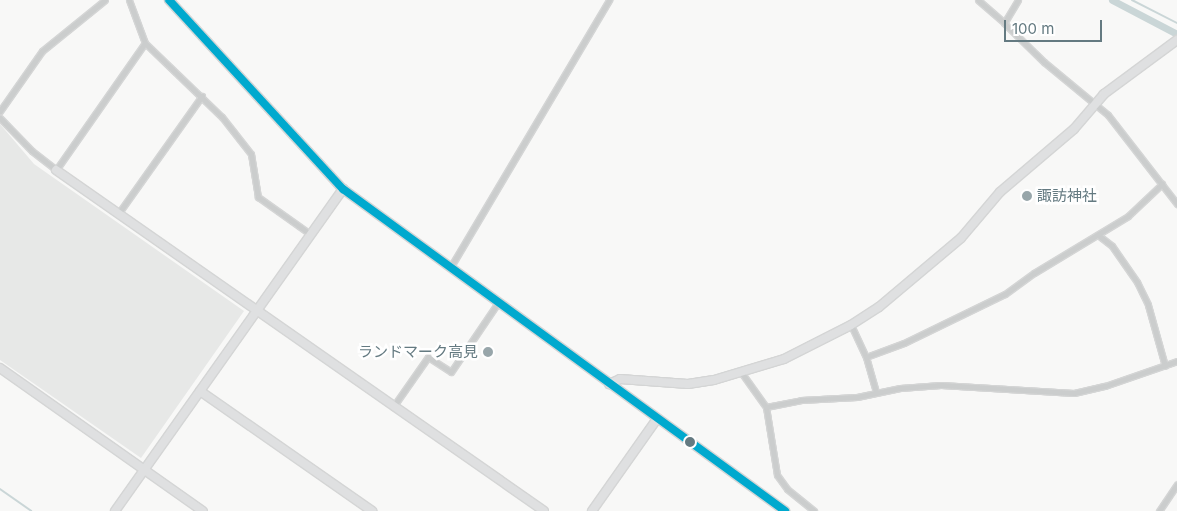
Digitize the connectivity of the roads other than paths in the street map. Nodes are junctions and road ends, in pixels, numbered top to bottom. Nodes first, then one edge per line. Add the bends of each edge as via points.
1 (105, 0) edge
2 (129, 0) edge
3 (169, 0) edge
4 (609, 0) edge
5 (978, 0) edge
6 (1018, 0) edge
7 (1004, 23) junction
8 (1177, 40) edge
9 (145, 43) junction
10 (202, 96) junction
11 (1096, 103) junction
12 (0, 111) edge
13 (0, 118) edge
14 (56, 170) junction
15 (1162, 184) junction
16 (343, 189) junction
17 (1177, 204) edge
18 (118, 214) junction
19 (310, 234) junction
20 (1098, 235) junction
21 (449, 268) junction
22 (497, 304) junction
23 (256, 312) junction
24 (851, 325) junction
25 (866, 357) junction
26 (1177, 361) edge
27 (1165, 366) junction
28 (0, 368) edge
29 (742, 372) junction
30 (609, 384) junction
31 (200, 391) junction
32 (876, 393) junction
33 (393, 408) junction
34 (766, 408) junction
35 (657, 418) junction
36 (144, 470) junction
37 (1177, 484) edge
38 (116, 511) edge
39 (203, 511) edge
40 (372, 511) edge
41 (544, 511) edge
42 (592, 511) edge
43 (784, 511) edge
44 (814, 511) edge
45 (1159, 511) edge

1 - 12 street via 57,37 31,63
2 - 9 street
3 - 16 street
4 - 21 street
5 - 7 street
6 - 7 street
7 - 11 street via 1044,62
8 - 11 street
9 - 10 street
9 - 14 street
10 - 18 street
10 - 19 street via 250,154 258,197
11 - 15 street
11 - 24 street via 1074,129 1005,187 961,238 879,307
13 - 14 street via 32,152
14 - 18 street
15 - 17 street
15 - 20 street via 1128,216
16 - 19 street
16 - 21 street
18 - 23 street
19 - 23 street
20 - 25 street via 1005,294 912,339
20 - 27 street via 1112,246 1137,282 1148,305
21 - 22 street
22 - 30 street
22 - 33 street via 451,372 428,357
23 - 31 street
23 - 33 street
24 - 25 street
24 - 29 street via 803,351
25 - 32 street
26 - 27 street
27 - 32 street via 1105,386 1074,392 941,385
28 - 36 street
29 - 30 street via 688,384 620,379
29 - 34 street
30 - 35 street
31 - 36 street
31 - 40 street
32 - 34 street via 801,400
33 - 41 street
34 - 44 street via 777,475 787,489
35 - 42 street
35 - 43 street
36 - 38 street
36 - 39 street
37 - 45 street

